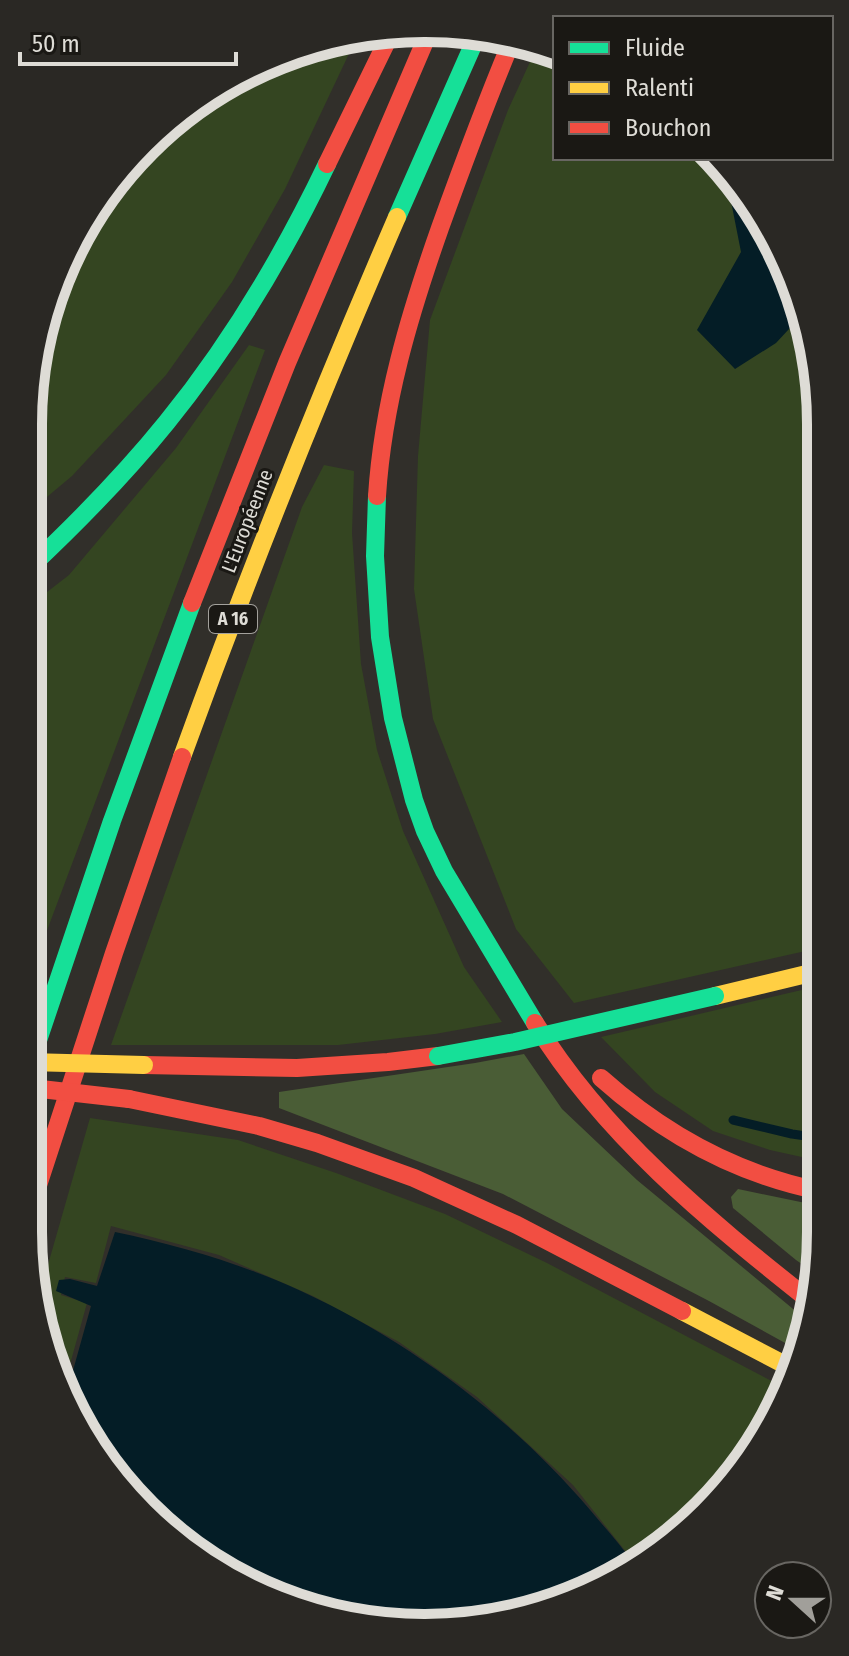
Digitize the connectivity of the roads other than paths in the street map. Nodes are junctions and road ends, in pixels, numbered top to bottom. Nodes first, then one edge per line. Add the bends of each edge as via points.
1 (425, 42) edge
2 (385, 44) edge
3 (473, 45) edge
4 (508, 51) edge
5 (89, 511) junction
6 (42, 546) edge
7 (42, 556) edge
8 (486, 941) junction
9 (807, 974) edge
10 (42, 1027) edge
11 (42, 1062) edge
12 (42, 1090) edge
13 (42, 1173) edge
14 (807, 1188) edge
15 (802, 1294) edge
16 (783, 1364) edge

1 - 10 highway, L'Européenne / A 16 via 221,529
2 - 5 highway via 296,226 250,305 160,430
3 - 13 highway, L'Européenne / A 16 via 395,219 251,570 131,898
4 - 8 highway via 432,251 394,374 380,460 374,561 383,675 409,784 429,840
5 - 6 highway
5 - 7 highway
8 - 14 highway via 547,1023 643,1113 713,1156
8 - 15 highway via 553,1051 617,1129 710,1220
9 - 11 highway, bridge via 515,1042 388,1062 297,1068
12 - 16 highway, bridge via 209,1114 366,1159 517,1225

